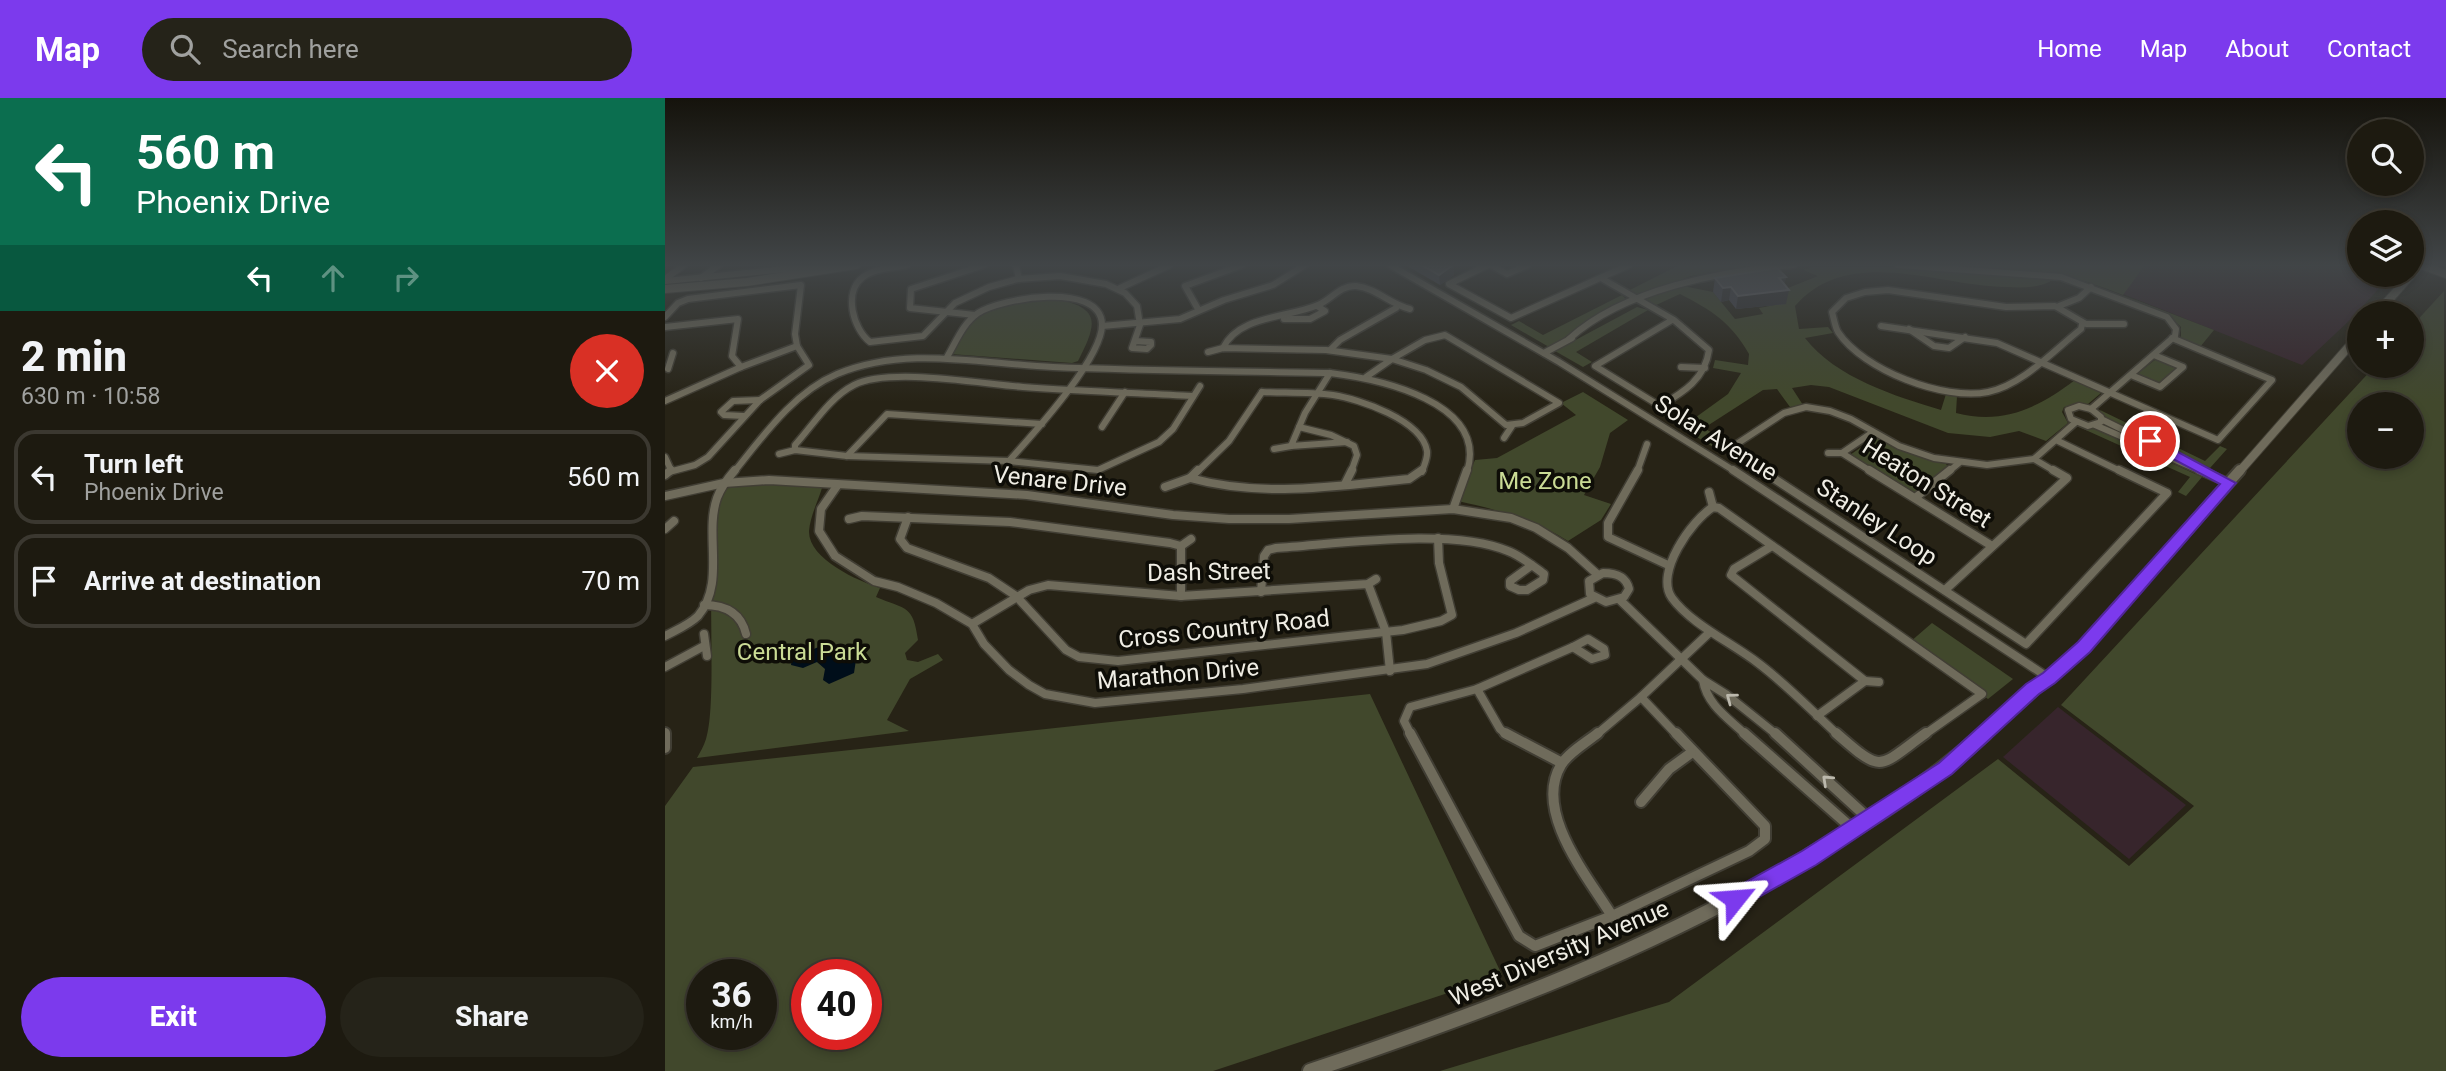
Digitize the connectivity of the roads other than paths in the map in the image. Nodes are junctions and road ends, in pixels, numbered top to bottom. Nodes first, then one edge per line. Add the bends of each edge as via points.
1 (799, 310) edge
2 (853, 310) edge
3 (940, 310) edge
4 (984, 310) edge
5 (1095, 310) edge
6 (1139, 310) edge
7 (1195, 310) edge
8 (1323, 310) edge
9 (1392, 310) edge
10 (1469, 310) edge
11 (1497, 310) edge
12 (1528, 310) edge
13 (1626, 310) edge
14 (1654, 310) edge
15 (1833, 310) edge
16 (2065, 310) edge
17 (2150, 310) edge
18 (945, 311) junction
19 (975, 315) junction
20 (1672, 320) junction
21 (1142, 323) junction
22 (2082, 324) junction
23 (2124, 324) dead end
24 (1102, 326) junction
25 (1881, 326) dead end
26 (665, 327) edge
27 (1909, 329) junction
28 (1965, 337) junction
29 (2172, 338) junction
30 (1135, 341) dead end
31 (797, 346) junction
32 (1223, 348) junction
33 (2347, 349) edge
34 (1330, 350) junction
35 (1208, 352) dead end
36 (1544, 353) junction
37 (2154, 355) junction
38 (947, 357) junction
39 (1391, 360) junction
40 (2039, 361) junction
41 (741, 367) junction
42 (1083, 367) junction
43 (1681, 367) dead end
44 (1705, 368) junction
45 (1330, 373) junction
46 (2131, 375) junction
47 (1366, 377) junction
48 (1200, 386) dead end
49 (1068, 389) junction
50 (1125, 392) junction
51 (1318, 393) junction
52 (2111, 393) junction
53 (1193, 396) junction
54 (760, 400) junction
55 (665, 401) edge
56 (2091, 409) junction
57 (744, 416) junction
58 (2076, 422) junction
59 (2098, 422) junction
60 (1042, 424) junction
61 (1512, 426) junction
62 (1102, 427) dead end
63 (1299, 427) junction
64 (1873, 432) junction
65 (1504, 438) dead end
66 (2056, 440) junction
67 (1347, 442) junction
68 (1647, 444) dead end
69 (1291, 446) junction
70 (1274, 449) dead end
71 (795, 450) junction
72 (1828, 453) dead end
73 (1842, 453) junction
74 (779, 454) dead end
75 (847, 456) junction
76 (665, 457) edge
77 (2034, 459) junction
78 (1009, 461) junction
79 (1959, 463) junction
80 (668, 472) edge
81 (1190, 478) junction
82 (724, 483) junction
83 (2229, 483) junction
84 (1345, 484) junction
85 (837, 486) junction
86 (1165, 487) dead end
87 (1709, 492) dead end
88 (665, 496) edge
89 (1915, 498) junction
90 (1713, 507) junction
91 (1453, 509) junction
92 (908, 517) junction
93 (849, 519) dead end
94 (674, 521) dead end
95 (665, 528) edge
96 (1438, 538) junction
97 (1191, 540) dead end
98 (1181, 546) junction
99 (1772, 546) junction
100 (1992, 546) junction
101 (1532, 565) dead end
102 (1668, 565) junction
103 (1597, 574) junction
104 (1945, 590) junction
105 (1261, 592) junction
106 (1016, 596) junction
107 (1181, 596) junction
108 (1594, 598) junction
109 (1620, 600) junction
110 (704, 605) junction
111 (972, 624) junction
112 (1386, 632) junction
113 (1710, 632) junction
114 (704, 634) dead end
115 (746, 634) dead end
116 (665, 636) edge
117 (1573, 648) dead end
118 (1683, 660) junction
119 (665, 667) edge
120 (1389, 671) junction
121 (2049, 678) junction
122 (1703, 680) junction
123 (1865, 681) junction
124 (1879, 682) dead end
125 (1476, 689) junction
126 (1641, 697) junction
127 (1817, 716) junction
128 (665, 733) edge
129 (665, 748) edge
130 (1691, 753) junction
131 (1562, 763) junction
132 (1641, 802) dead end
133 (1870, 820) junction
134 (1854, 830) junction
135 (1612, 916) junction
136 (1310, 1071) edge

1 - 31 street
2 - 18 street via 859,333 875,343 924,339
3 - 18 street
4 - 19 street
5 - 24 street
6 - 21 street
7 - 21 street via 1174,321
8 - 32 street via 1310,319 1275,318 1243,328 1225,341
9 - 34 street
10 - 36 street, Solar Avenue
11 - 12 street via 1511,318
13 - 36 street
14 - 20 street
15 - 40 street via 1835,330 1850,345 1886,370 1923,387 1986,392 2015,380
16 - 22 street
17 - 29 street via 2167,317 2176,328
18 - 19 street
19 - 38 street
20 - 44 street via 1709,350
20 - 44 street via 1595,366 1660,406 1697,382
21 - 24 street
21 - 30 street
22 - 23 street
22 - 40 street
24 - 42 street
25 - 27 street
26 - 41 street via 738,319 732,356
27 - 28 street
27 - 28 street via 1934,346 1949,348
28 - 40 street via 1997,342
29 - 37 street
29 - 52 street via 2272,380 2218,440
31 - 41 street
31 - 54 street via 809,365
32 - 34 street
32 - 35 street
33 - 83 street, West Diversity Avenue
34 - 39 street
36 - 121 street, Solar Avenue via 1864,554
37 - 46 street
37 - 46 street via 2183,366 2160,387
38 - 42 street
38 - 82 street via 870,362 826,379 792,405
39 - 47 street
39 - 61 street via 1448,380 1473,395 1496,421
39 - 61 street via 1432,337 1445,335 1559,403
40 - 52 street
41 - 55 street
42 - 45 street
42 - 49 street
43 - 44 street
45 - 47 street
45 - 51 street
46 - 52 street
47 - 91 street via 1414,394 1456,420 1466,433 1472,449
48 - 53 street
49 - 50 street
49 - 60 street
49 - 71 street via 939,378 857,383 831,401
50 - 53 street
50 - 62 street
51 - 63 street
51 - 81 street via 1261,391 1229,441
51 - 84 street via 1380,409 1407,426 1426,447 1427,458 1416,477
52 - 56 street
53 - 78 street via 1173,429 1159,442 1098,470
54 - 57 street
54 - 57 street via 739,399 721,412
56 - 58 street via 2070,408 2068,416
56 - 59 street
57 - 80 street via 708,457
58 - 59 street
58 - 66 street
59 - 83 street via 2144,448
60 - 75 street via 886,411
60 - 78 street
61 - 65 street
63 - 67 street
63 - 69 street
64 - 73 street, Heaton Street
64 - 79 street, Stanley Loop via 1915,451
64 - 104 street, Stanley Loop via 1840,415 1806,407 1784,413 1729,449
66 - 77 street
66 - 104 street, Stanley Loop via 2167,493 2026,644
67 - 69 street
67 - 84 street via 1357,452
68 - 102 street via 1634,480 1608,523 1608,537
69 - 70 street
71 - 74 street
71 - 75 street
72 - 73 street, Heaton Street
73 - 89 street, Heaton Street
75 - 78 street
76 - 80 street
77 - 79 street, Stanley Loop
77 - 100 street via 2067,478
79 - 89 street
81 - 84 street via 1249,487
81 - 86 street
82 - 85 street, Venare Drive via 778,480
82 - 88 street, Venare Drive
82 - 110 street via 714,501 710,582
83 - 121 street, West Diversity Avenue via 2084,647
85 - 91 street, Venare Drive via 1027,495 1229,519
85 - 111 street, Marathon Drive via 821,509 818,531 835,556 874,581 936,603
87 - 90 street
89 - 100 street, Heaton Street
90 - 99 street
90 - 102 street via 1703,513
91 - 103 street, Venare Drive via 1511,518 1536,528
92 - 93 street
92 - 98 street via 1010,522
92 - 106 street, Cross Country Road via 900,539 907,548 989,578
94 - 95 street
96 - 101 street via 1496,546
96 - 105 street via 1266,546
96 - 112 street, Cross Country Road via 1452,615
97 - 98 street
98 - 107 street
99 - 123 street via 1731,575
99 - 127 street via 1982,694 1884,763 1863,757
100 - 104 street
102 - 113 street via 1671,597
103 - 108 street via 1588,585
103 - 109 street via 1610,572 1626,580 1629,589
105 - 107 street, Dash Street
105 - 112 street, Dash Street via 1372,581
106 - 107 street, Dash Street via 1048,585 1070,585
106 - 111 street, Dash Street
106 - 112 street, Cross Country Road via 1066,650 1079,657 1105,660
108 - 109 street
108 - 120 street, Marathon Drive via 1483,646
109 - 118 street
110 - 115 street via 731,611 742,620
110 - 116 street via 689,623
111 - 120 street, Marathon Drive via 1009,670 1029,685 1045,694 1094,703
112 - 120 street, Dash Street
113 - 118 street
113 - 127 street via 1758,663
114 - 119 street via 705,651
117 - 125 street
118 - 122 street
118 - 126 street
121 - 133 street, West Diversity Avenue via 1945,769
133 -> 122 street via 1784,740
122 - 134 street via 1711,702
123 - 124 street
123 - 127 street
125 - 131 street via 1500,729
125 - 135 street via 1410,707 1404,721 1520,936 1535,946
126 - 130 street
126 - 131 street
128 - 129 street
130 - 132 street via 1669,769
130 - 135 street via 1765,826 1765,839 1749,851
131 - 135 street via 1553,785 1562,834
133 - 134 street, West Diversity Avenue
134 - 136 street, West Diversity Avenue via 1758,887 1621,956 1461,1020

